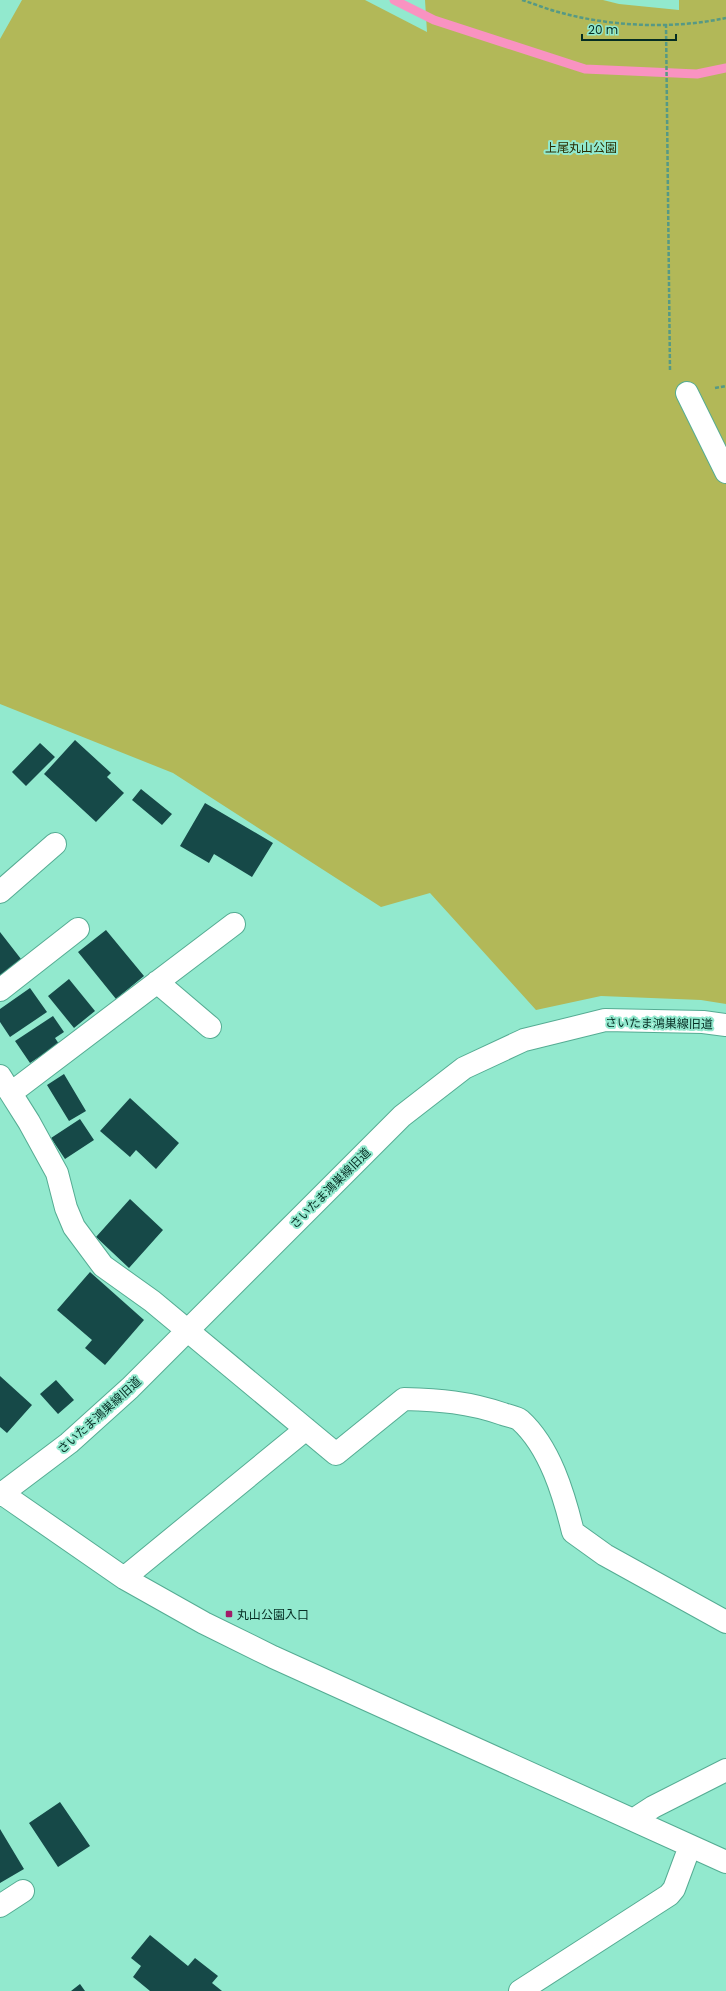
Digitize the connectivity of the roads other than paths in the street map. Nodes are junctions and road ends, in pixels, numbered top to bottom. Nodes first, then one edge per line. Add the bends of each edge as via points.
1 (687, 394) road end
2 (726, 472) edge
3 (55, 844) dead end
4 (0, 892) edge
5 (234, 924) dead end
6 (78, 929) dead end
7 (157, 982) junction
8 (0, 990) edge
9 (726, 1025) edge
10 (210, 1027) dead end
11 (5, 1085) edge
12 (188, 1331) junction
13 (306, 1429) junction
14 (1, 1493) edge
15 (124, 1578) junction
16 (726, 1622) edge
17 (726, 1770) edge
18 (633, 1820) junction
19 (690, 1846) junction
20 (726, 1862) edge
21 (24, 1891) dead end
22 (0, 1906) edge
23 (520, 1991) edge

1 - 2 street
3 - 4 street
5 - 7 street
6 - 8 street
7 - 10 street
7 - 11 street
9 - 12 street, さいたま鴻巣線旧道 via 703,1022 605,1020 524,1040 464,1068 402,1116
11 - 12 street via 57,1173 74,1227 103,1266
12 - 13 street
12 - 14 street, さいたま鴻巣線旧道 via 69,1443
13 - 15 street
13 - 16 street via 336,1454 404,1398 453,1401 519,1420 538,1442 557,1477 573,1532 605,1555
14 - 15 street
15 - 18 street via 204,1623 273,1657
17 - 18 street
18 - 19 street
19 - 20 street
19 - 23 street via 674,1889 669,1895
21 - 22 street

